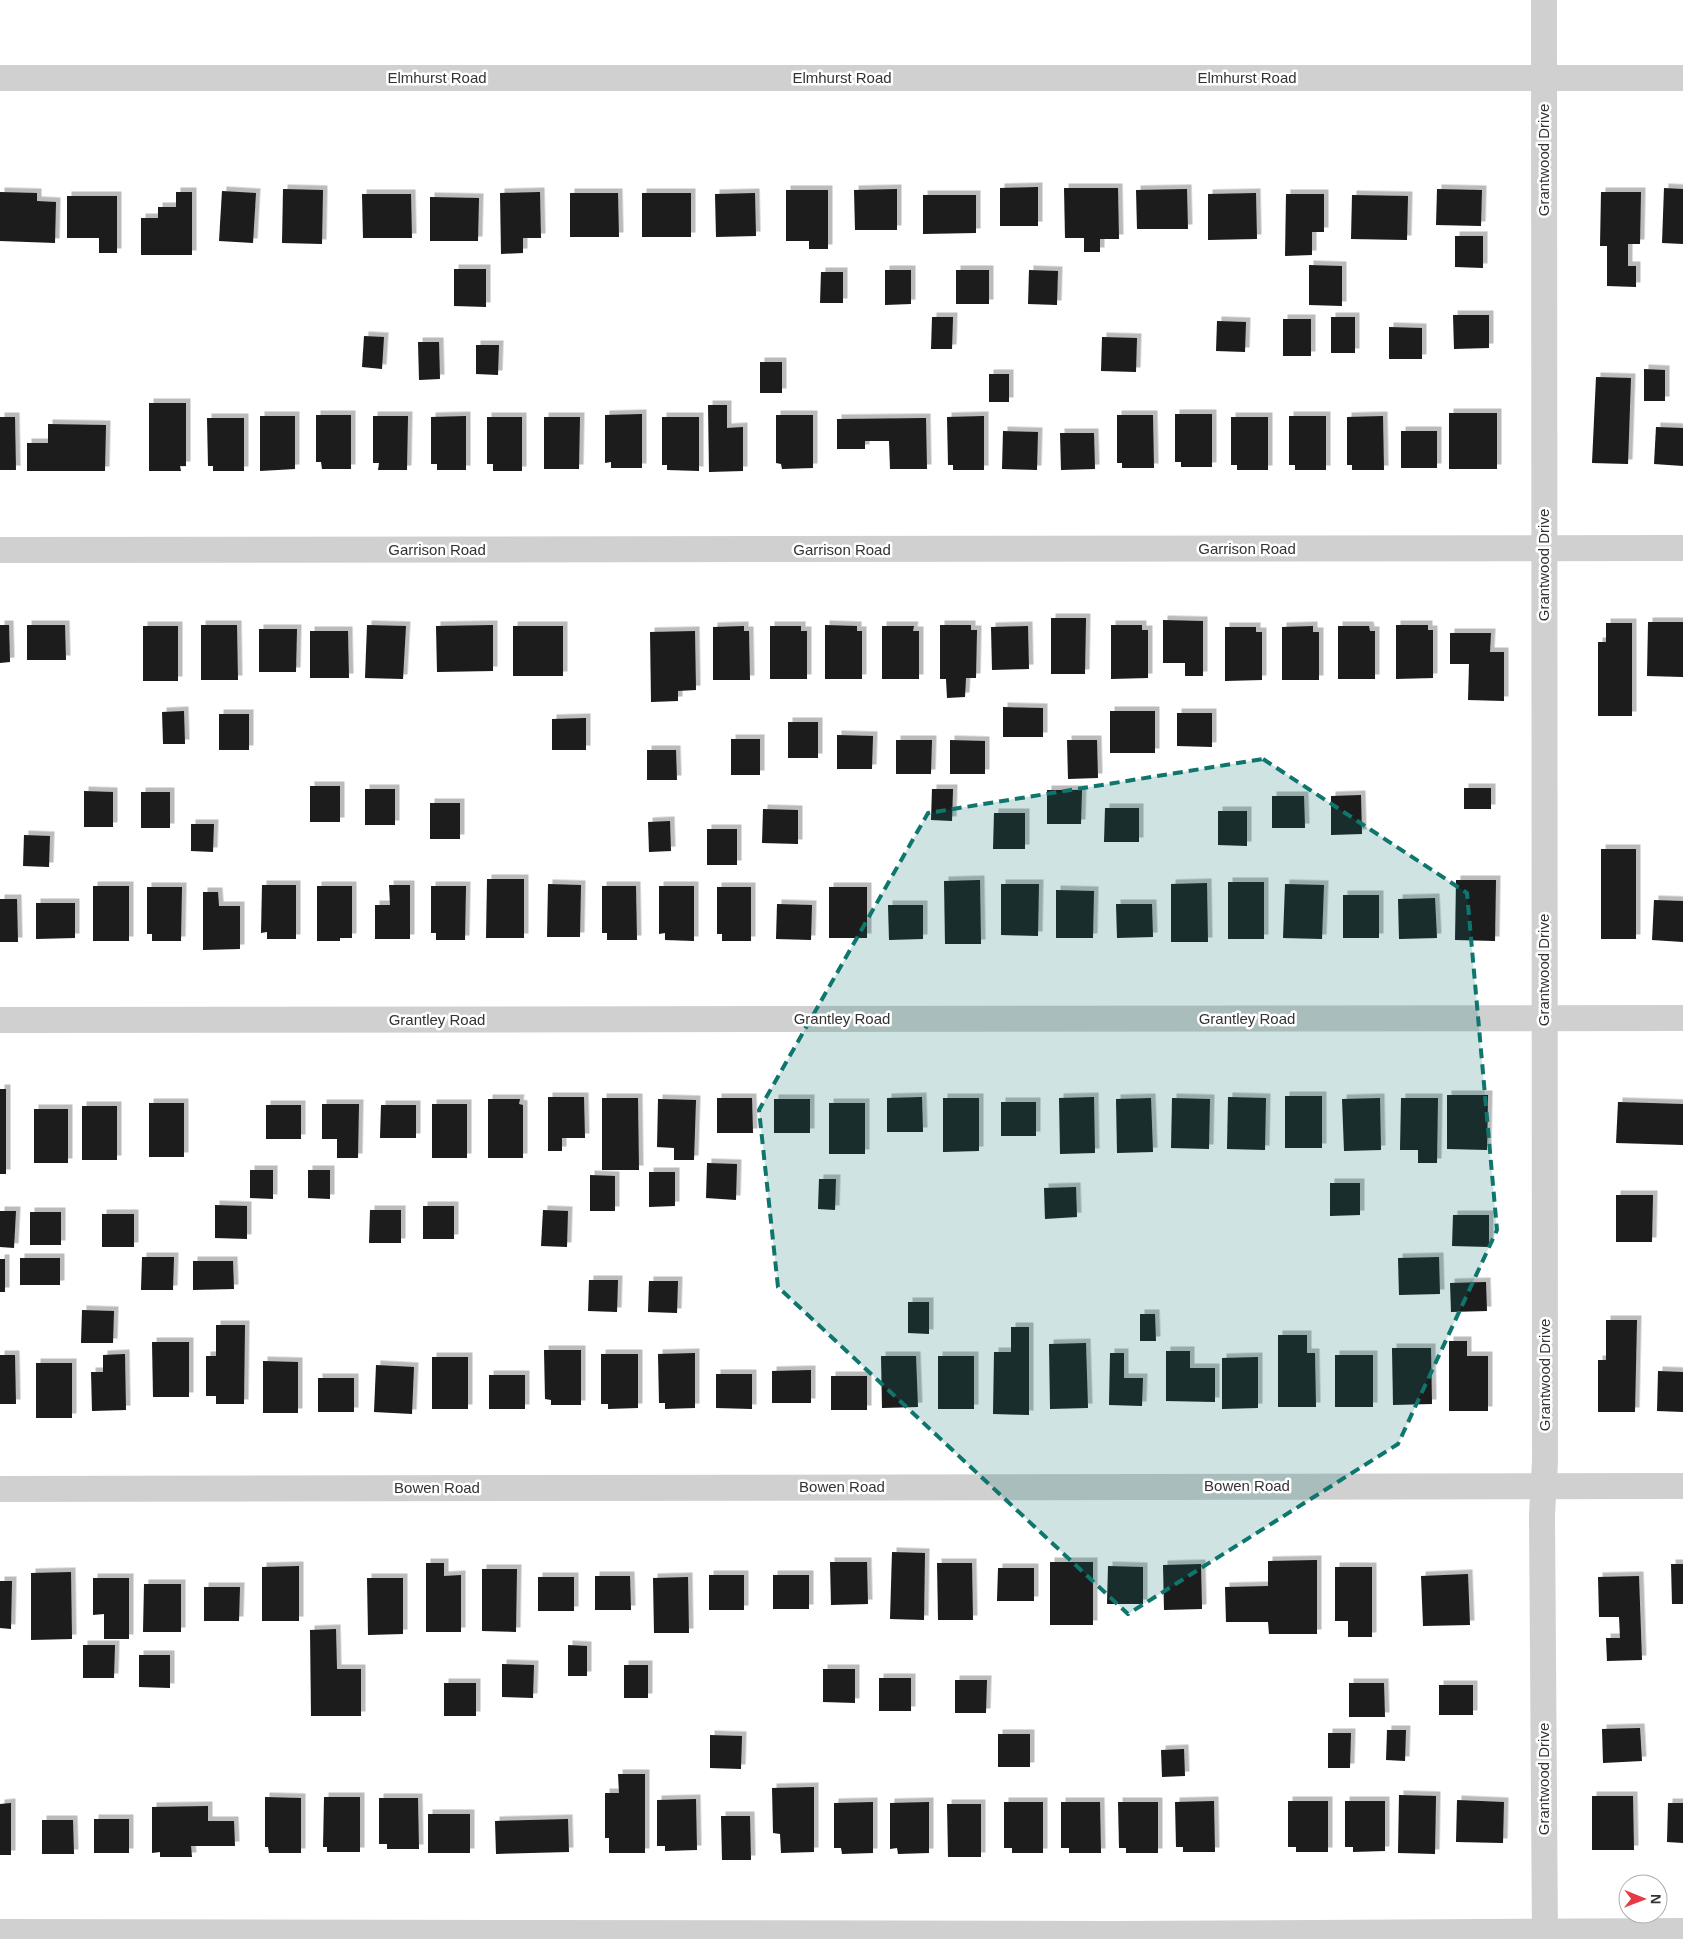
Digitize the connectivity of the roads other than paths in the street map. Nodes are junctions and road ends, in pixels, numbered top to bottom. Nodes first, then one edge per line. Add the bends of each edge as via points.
1 (1544, 0) edge
2 (0, 78) edge
3 (1544, 78) junction
4 (1683, 78) edge
5 (1683, 548) edge
6 (1544, 549) junction
7 (0, 550) edge
8 (1544, 1018) junction
9 (1683, 1018) edge
10 (0, 1020) edge
11 (1542, 1485) junction
12 (1683, 1486) edge
13 (0, 1489) edge
14 (1683, 1931) edge
15 (0, 1932) edge
16 (1545, 1935) edge
17 (673, 1936) edge
18 (1113, 1936) edge

1 - 3 street, Grantwood Drive
2 - 3 street, Elmhurst Road
3 - 4 street, Elmhurst Road
3 - 6 street, Grantwood Drive
5 - 6 street, Garrison Road
6 - 7 street, Garrison Road
6 - 8 street, Grantwood Drive
8 - 9 street, Grantley Road
8 - 10 street, Grantley Road
8 - 11 street, Grantwood Drive via 1545,1461
11 - 12 street, Bowen Road
11 - 13 street, Bowen Road
11 - 16 street, Grantwood Drive
14 - 16 street
15 - 17 street
16 - 18 street
17 - 18 street

